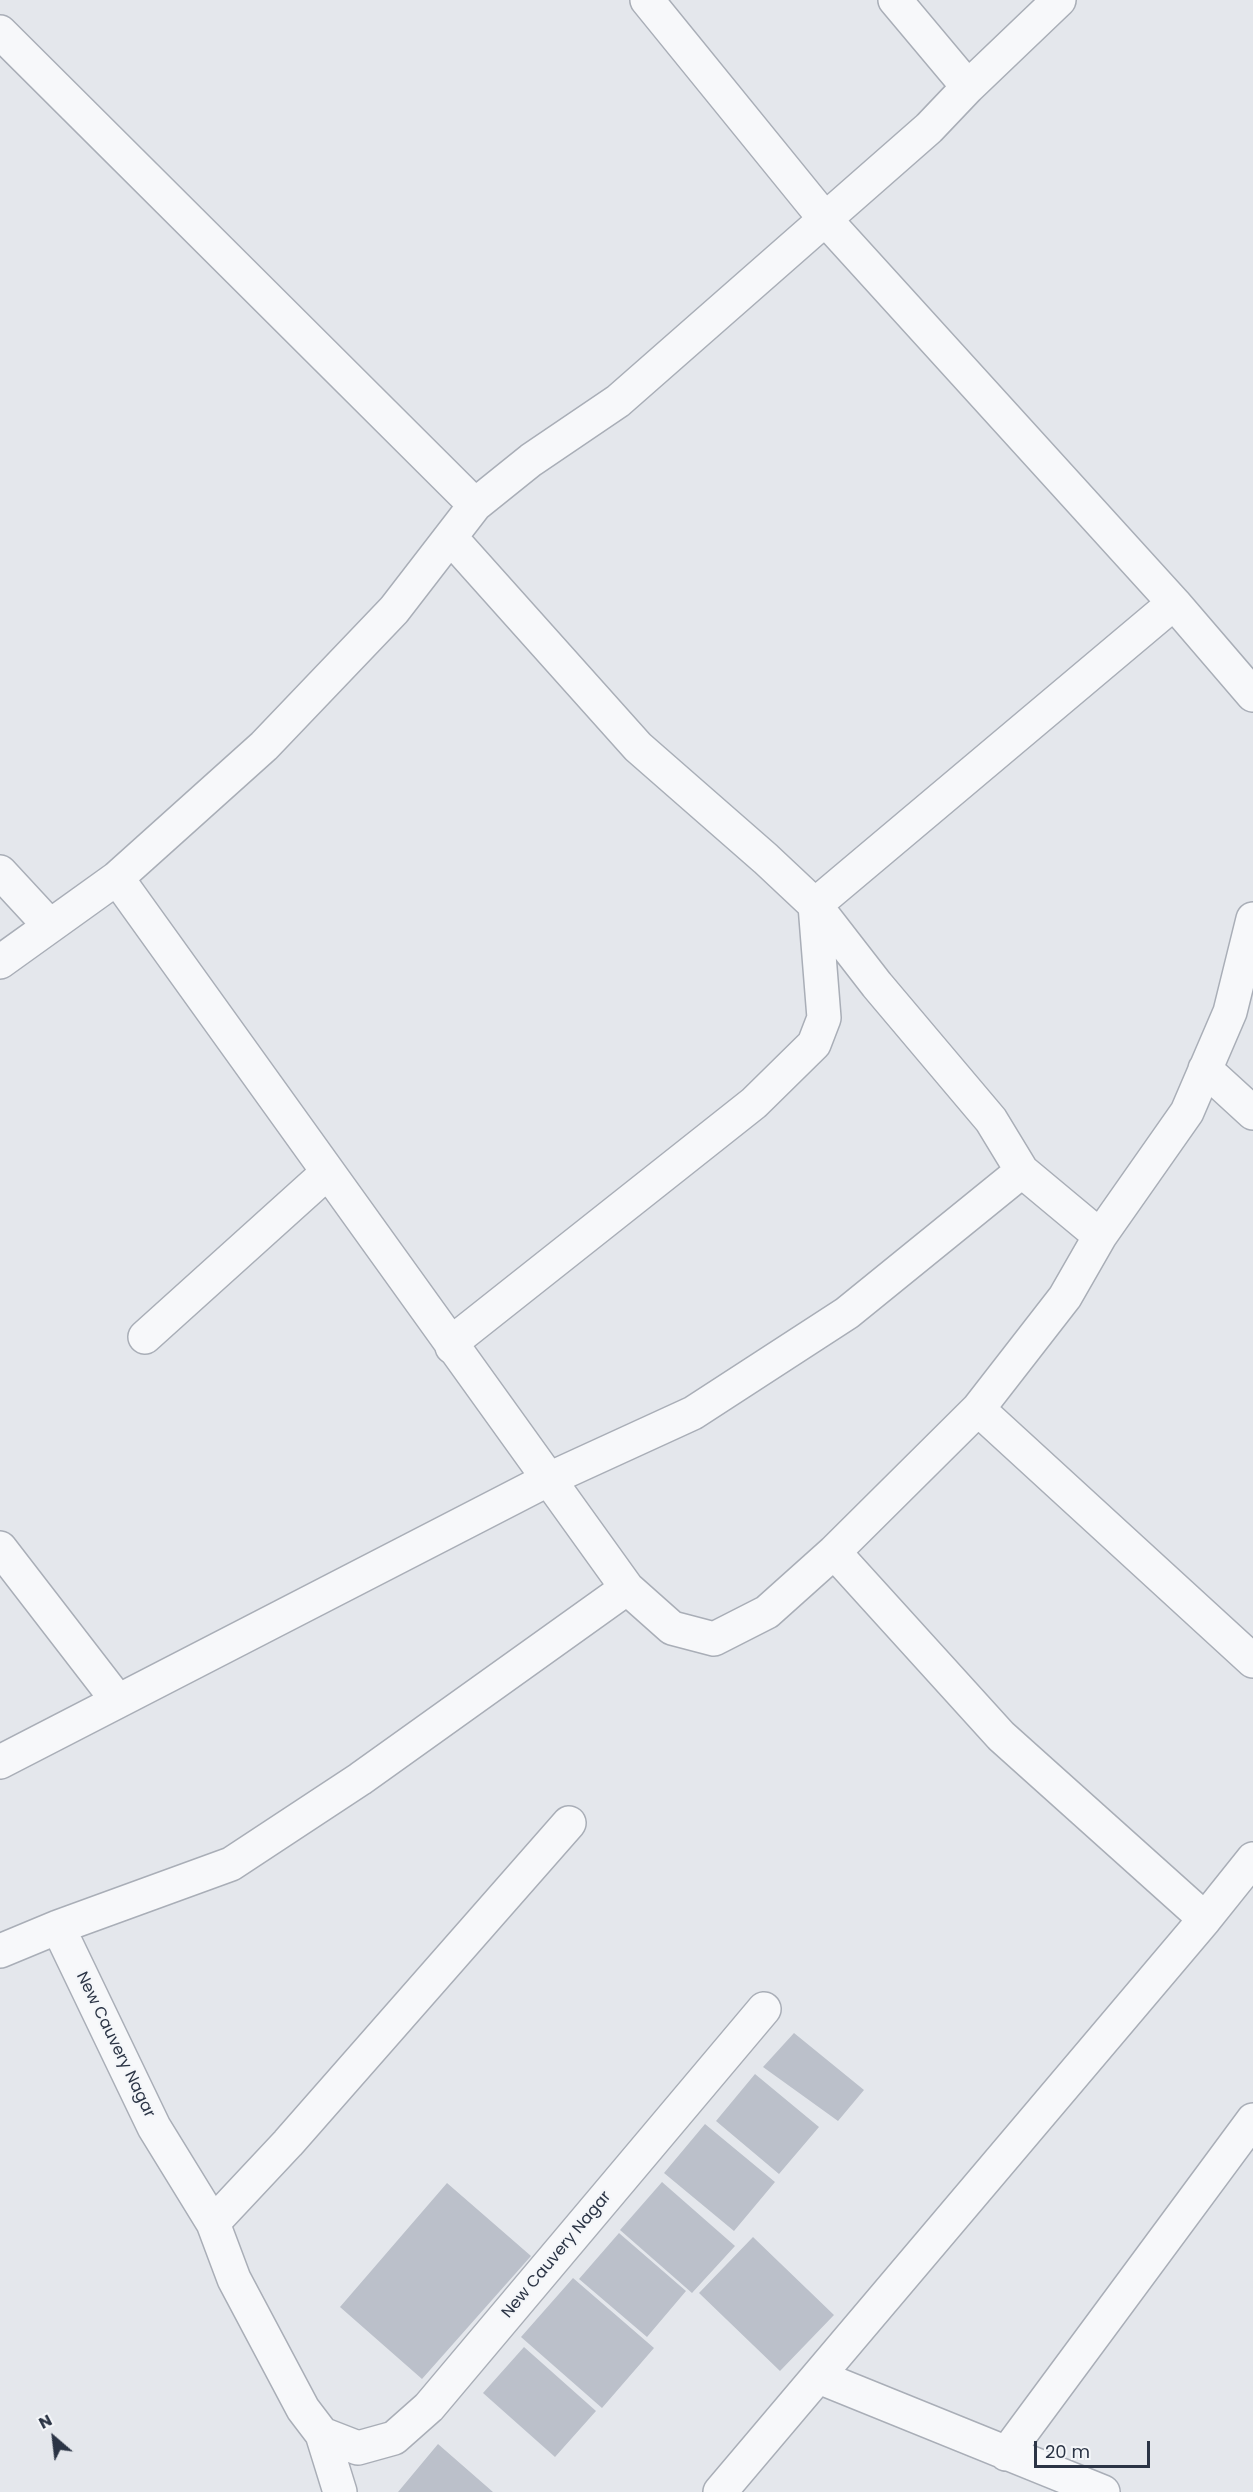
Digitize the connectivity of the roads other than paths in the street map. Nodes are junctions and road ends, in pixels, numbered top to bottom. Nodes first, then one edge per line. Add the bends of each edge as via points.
1 (647, 0) edge
2 (895, 0) edge
3 (1059, 0) edge
4 (4, 46) edge
5 (968, 87) junction
6 (825, 219) junction
7 (475, 505) junction
8 (451, 538) junction
9 (1174, 603) junction
10 (1253, 695) edge
11 (0, 872) edge
12 (117, 879) junction
13 (815, 905) junction
14 (1253, 920) edge
15 (50, 926) junction
16 (0, 962) edge
17 (1205, 1069) junction
18 (1253, 1113) edge
19 (1022, 1171) junction
20 (328, 1172) junction
21 (1100, 1236) junction
22 (145, 1337) dead end
23 (452, 1345) junction
24 (978, 1409) junction
25 (549, 1479) junction
26 (0, 1548) edge
27 (834, 1552) junction
28 (627, 1588) junction
29 (1253, 1661) edge
30 (118, 1701) junction
31 (0, 1762) edge
32 (569, 1823) dead end
33 (1253, 1859) edge
34 (1205, 1919) junction
35 (58, 1927) junction
36 (0, 1951) edge
37 (765, 2009) dead end
38 (1253, 2120) edge
39 (213, 2223) junction
40 (819, 2376) junction
41 (322, 2434) junction
42 (1006, 2454) junction
43 (340, 2492) edge
44 (720, 2492) edge
45 (1103, 2492) edge

1 - 6 street
2 - 5 street
3 - 5 street
4 - 7 street
5 - 6 street via 929,128
6 - 7 street via 618,401 531,460
6 - 9 street
7 - 8 street
8 - 12 street via 394,610 264,746
8 - 13 street via 638,747
9 - 10 street
9 - 13 street
11 - 15 street
12 - 15 street
12 - 20 street
13 - 19 street via 991,1120
13 - 23 street via 825,1018 814,1044 754,1103
14 - 17 street via 1230,1012
15 - 16 street
17 - 18 street
17 - 21 street via 1186,1112
19 - 21 street
19 - 25 street via 828,1326 693,1413
20 - 22 street
20 - 23 street
21 - 24 street via 1065,1296
23 - 25 street
24 - 27 street
24 - 29 street
25 - 28 street
25 - 30 street
26 - 30 street
27 - 28 street via 767,1612 714,1639 672,1628
27 - 34 street via 1001,1736
28 - 35 street via 360,1779 231,1864
30 - 31 street
32 - 39 street
33 - 34 street
34 - 40 street
35 - 36 street
35 - 39 street, New Cauvery Nagar via 154,2127
37 - 41 street, New Cauvery Nagar via 429,2407 394,2438 358,2448
38 - 42 street
39 - 41 street, New Cauvery Nagar via 234,2279 303,2409
40 - 42 street
40 - 44 street
41 - 43 street, New Cauvery Nagar
42 - 45 street

